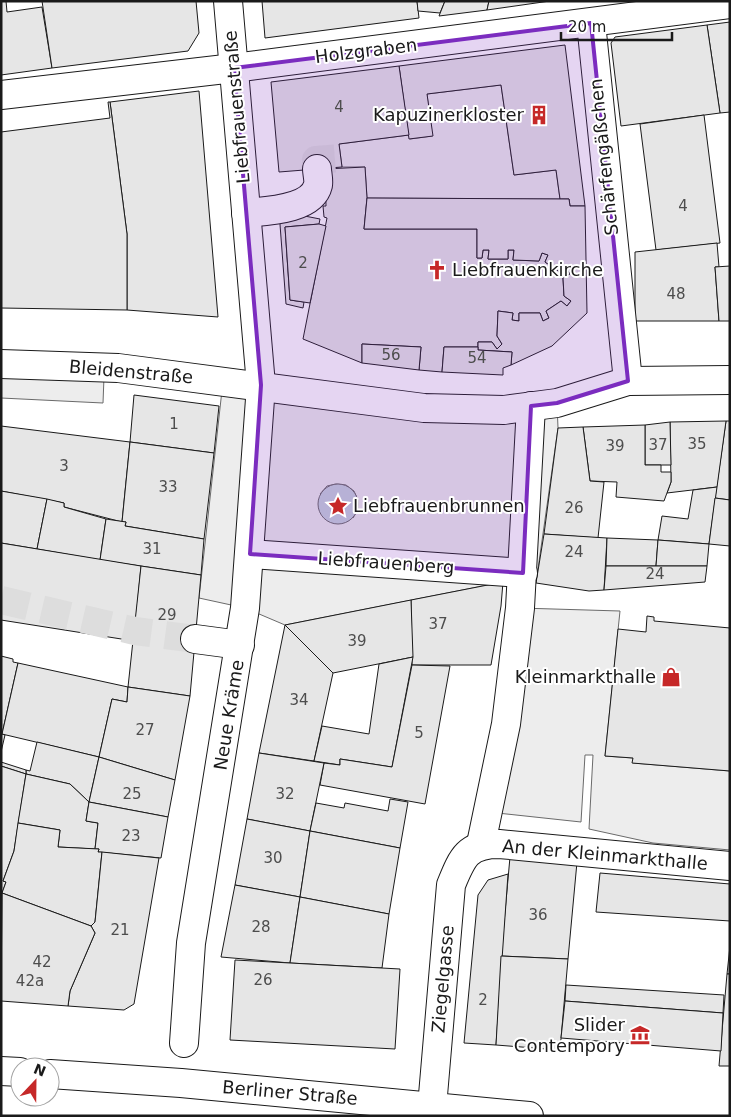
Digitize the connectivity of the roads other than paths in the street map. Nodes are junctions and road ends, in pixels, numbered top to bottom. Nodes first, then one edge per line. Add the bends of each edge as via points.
1 (228, 1) edge
2 (730, 4) edge
3 (591, 23) junction
4 (234, 68) junction
5 (1, 95) edge
6 (317, 169) tunnel mouth
7 (246, 212) junction
8 (1, 364) edge
9 (730, 380) edge
10 (628, 381) junction
11 (261, 385) junction
12 (531, 406) junction
13 (250, 554) junction
14 (523, 578) junction
15 (195, 639) tunnel mouth
16 (240, 645) junction
17 (474, 849) junction
18 (730, 866) edge
19 (184, 1043) dead end
20 (60, 1075) edge
21 (432, 1107) junction
22 (529, 1116) edge

1 - 4 street, Liebfrauenstraße
2 - 3 street, Holzgraben
3 - 4 street, Holzgraben
3 - 10 street, Schärfengäßchen
4 - 5 street, Holzgraben
4 - 7 street, Liebfrauenstraße
6 - 7 street via 318,185 310,196 288,209
7 - 11 street, Liebfrauenstraße
8 - 11 street, Bleidenstraße via 118,368
9 - 10 street
10 - 12 street via 557,403
11 - 12 street via 424,408 504,410
11 - 13 street, Neue Kräme
12 - 14 street
13 - 14 street, Liebfrauenberg
13 - 16 street, Neue Kräme
14 - 17 street, An der Kleinmarkthalle via 506,724
15 - 16 street
16 - 19 street, Neue Kräme via 192,943
17 - 18 street, An der Kleinmarkthalle
17 - 21 street, Ziegelgasse via 459,866 451,885
20 - 21 street, Berliner Straße
21 - 22 street, Berliner Straße

